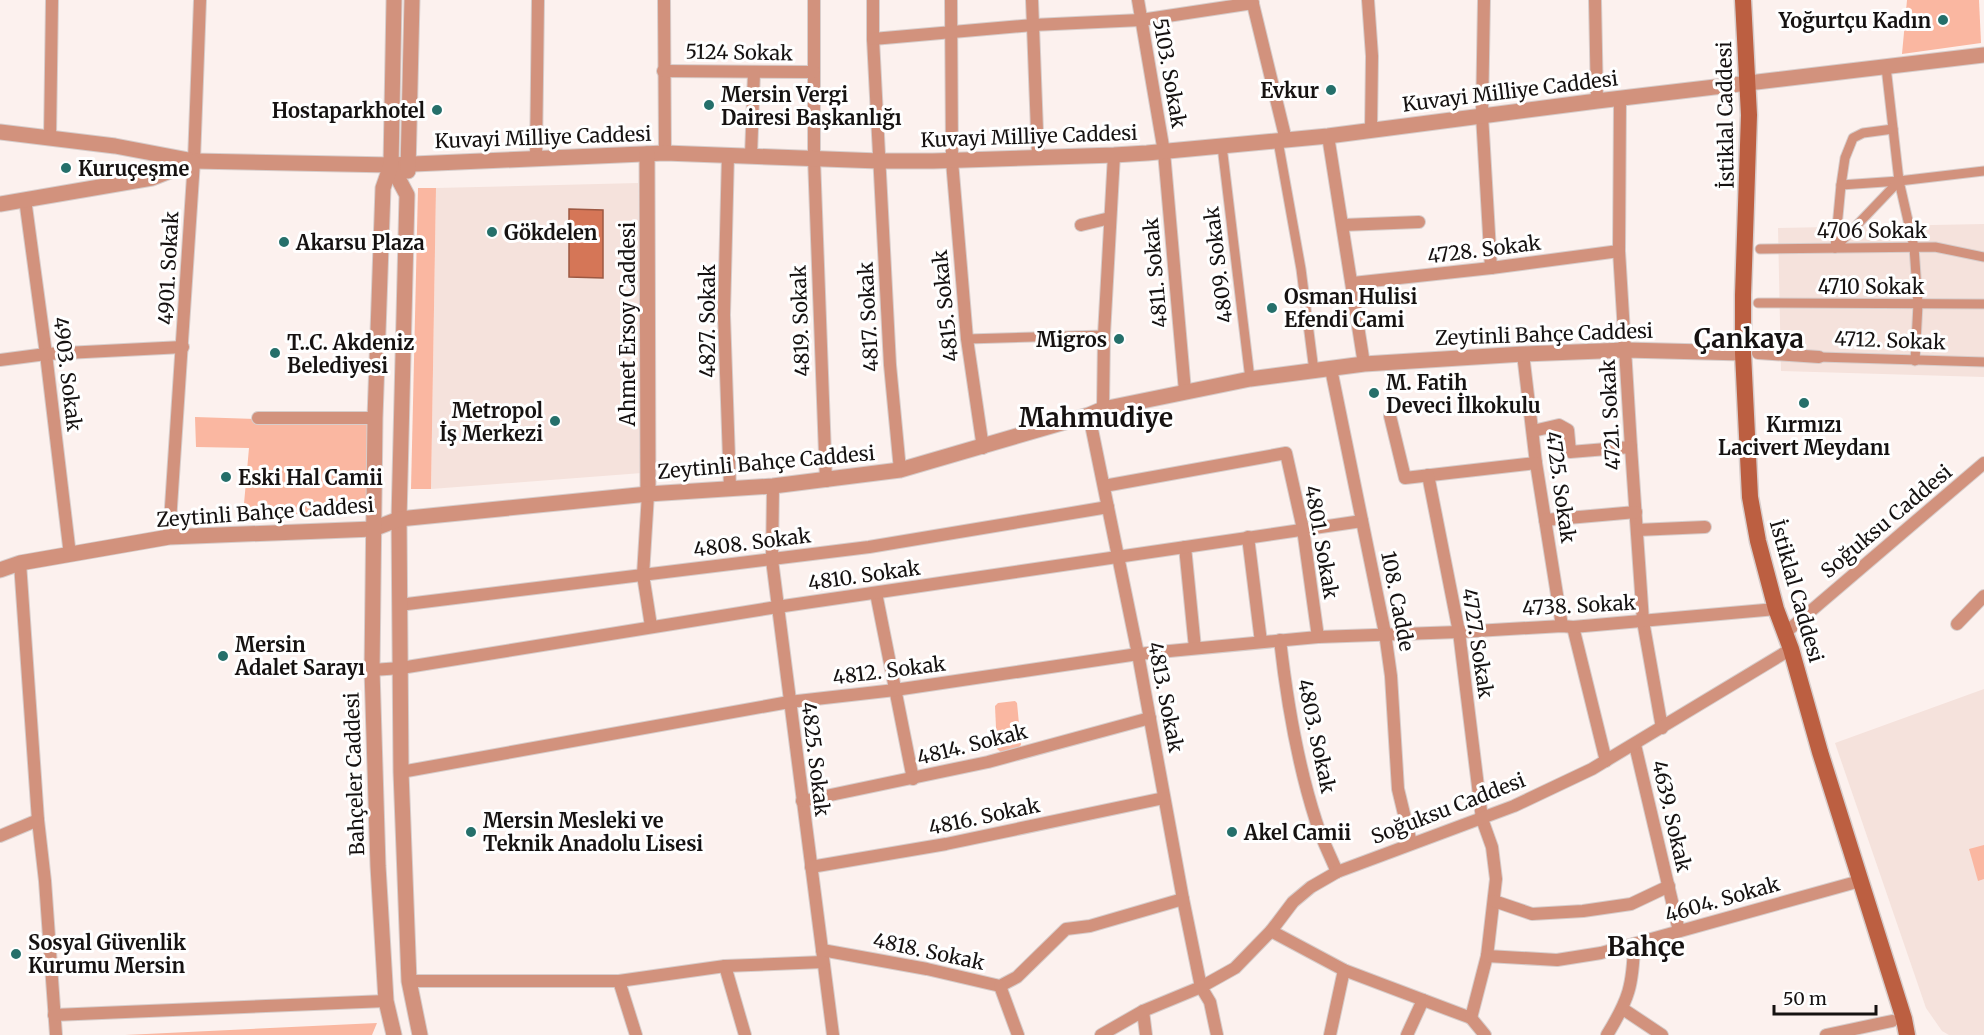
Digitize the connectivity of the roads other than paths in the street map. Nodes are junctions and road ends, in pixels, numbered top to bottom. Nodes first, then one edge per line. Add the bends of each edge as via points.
1 (52, 0) edge
2 (201, 0) edge
3 (394, 0) edge
4 (412, 0) edge
5 (538, 0) edge
6 (664, 0) edge
7 (814, 0) edge
8 (873, 0) edge
9 (951, 0) edge
10 (1032, 0) edge
11 (1138, 0) edge
12 (1368, 0) edge
13 (1484, 0) edge
14 (1594, 0) edge
15 (1743, 0) edge
16 (1252, 1) edge
17 (1141, 20) junction
18 (1033, 25) junction
19 (951, 32) junction
20 (873, 39) junction
21 (1984, 55) edge
22 (1886, 67) junction
23 (663, 71) junction
24 (754, 72) junction
25 (814, 72) junction
26 (1748, 82) junction
27 (1620, 98) junction
28 (1597, 101) junction
29 (1482, 115) junction
30 (1893, 129) junction
31 (1371, 130) junction
32 (0, 132) edge
33 (1328, 136) junction
34 (50, 138) junction
35 (1282, 140) junction
36 (1222, 146) junction
37 (1164, 152) junction
38 (665, 153) junction
39 (647, 154) junction
40 (728, 154) junction
41 (1114, 155) junction
42 (751, 156) junction
43 (536, 157) junction
44 (1038, 157) junction
45 (814, 159) junction
46 (952, 160) junction
47 (194, 161) junction
48 (879, 161) junction
49 (408, 164) junction
50 (391, 165) junction
51 (1984, 171) edge
52 (1899, 181) junction
53 (1841, 185) junction
54 (407, 195) junction
55 (25, 198) junction
56 (0, 204) edge
57 (1110, 218) junction
58 (1419, 222) dead end
59 (1081, 225) dead end
60 (1343, 225) junction
61 (1835, 248) junction
62 (1914, 248) junction
63 (1760, 249) dead end
64 (1619, 251) junction
65 (1984, 257) edge
66 (1491, 268) junction
67 (1353, 283) junction
68 (1758, 303) dead end
69 (1918, 304) junction
70 (1984, 304) edge
71 (1104, 335) junction
72 (967, 339) junction
73 (183, 347) junction
74 (1626, 350) junction
75 (1751, 353) junction
76 (46, 354) junction
77 (1523, 354) junction
78 (1819, 357) joint
79 (0, 360) edge
80 (1915, 361) junction
81 (1984, 362) edge
82 (1364, 364) junction
83 (1331, 369) junction
84 (1314, 371) junction
85 (1250, 379) junction
86 (1185, 391) junction
87 (1096, 412) junction
88 (1390, 417) dead end
89 (258, 418) dead end
90 (375, 418) junction
91 (1533, 430) junction
92 (1631, 447) junction
93 (983, 448) junction
94 (1536, 463) junction
95 (1984, 463) edge
96 (900, 470) junction
97 (1428, 475) junction
98 (826, 481) junction
99 (773, 486) junction
100 (1104, 486) junction
101 (730, 488) junction
102 (648, 494) junction
103 (1108, 507) junction
104 (1636, 512) junction
105 (399, 519) junction
106 (1545, 520) junction
107 (1362, 521) junction
108 (1705, 527) dead end
109 (373, 529) junction
110 (1303, 530) junction
111 (1637, 530) junction
112 (170, 537) junction
113 (1248, 537) junction
114 (1185, 547) junction
115 (70, 555) junction
116 (1118, 556) junction
117 (771, 560) junction
118 (20, 563) junction
119 (0, 570) edge
120 (643, 576) junction
121 (876, 593) junction
122 (1984, 596) edge
123 (399, 605) junction
124 (777, 607) junction
125 (1776, 609) junction
126 (1643, 621) junction
127 (1957, 624) dead end
128 (651, 627) junction
129 (1567, 627) junction
130 (1459, 632) junction
131 (1385, 633) junction
132 (1318, 636) junction
133 (1280, 640) junction
134 (1788, 640) junction
135 (1261, 642) junction
136 (1195, 648) junction
137 (1138, 654) junction
138 (400, 668) junction
139 (372, 670) junction
140 (895, 690) junction
141 (789, 702) junction
142 (1150, 718) junction
143 (1662, 728) junction
144 (1635, 745) junction
145 (1606, 761) junction
146 (401, 772) junction
147 (913, 779) junction
148 (1164, 798) junction
149 (802, 801) junction
150 (1482, 819) junction
151 (38, 820) junction
152 (0, 836) edge
153 (1411, 843) junction
154 (811, 867) junction
155 (1337, 872) junction
156 (1860, 881) junction
157 (1669, 886) junction
158 (1183, 899) junction
159 (1494, 901) junction
160 (1271, 931) junction
161 (1679, 931) junction
162 (1634, 944) junction
163 (822, 956) junction
164 (1487, 956) junction
165 (725, 966) junction
166 (1344, 970) junction
167 (409, 981) junction
168 (619, 981) junction
169 (1000, 987) junction
170 (1201, 987) junction
171 (386, 1000) junction
172 (1423, 1000) junction
173 (1623, 1009) junction
174 (1143, 1011) junction
175 (54, 1015) junction
176 (1472, 1018) junction
177 (1892, 1021) dead end
178 (56, 1035) edge
179 (394, 1035) edge
180 (420, 1035) edge
181 (636, 1035) edge
182 (745, 1035) edge
183 (833, 1035) edge
184 (1018, 1035) edge
185 (1101, 1035) edge
186 (1146, 1035) edge
187 (1217, 1035) edge
188 (1330, 1035) edge
189 (1407, 1035) edge
190 (1485, 1035) edge
191 (1607, 1035) edge
192 (1662, 1035) edge
193 (1826, 1035) edge
194 (1907, 1035) edge

1 - 34 street
2 - 47 street, 4901. Sokak
3 - 50 street
4 - 49 street
5 - 43 street
6 - 23 street
7 - 25 street, 4819. Sokak
8 - 20 street, 4817. Sokak
9 - 19 street, 4815. Sokak
10 - 18 street
11 - 17 street, 5103. Sokak
12 - 31 street
13 - 29 street
14 - 28 street
15 - 26 main road, İstiklal Caddesi
16 - 17 street
16 - 35 street
17 - 18 street
17 - 37 street, 5103. Sokak
18 - 19 street
18 - 44 street
19 - 20 street
19 - 46 street, 4815. Sokak
20 - 48 street, 4817. Sokak
21 - 22 street, Kuvayi Milliye Caddesi
22 - 26 street, Kuvayi Milliye Caddesi
22 - 30 street
23 - 24 street, 5124 Sokak
23 - 38 street
24 - 25 street, 5124 Sokak
24 - 42 street
25 - 45 street, 4819. Sokak
26 - 27 street, Kuvayi Milliye Caddesi
26 - 75 main road, İstiklal Caddesi
27 - 28 street, Kuvayi Milliye Caddesi
27 - 64 street, 4721. Sokak
28 - 29 street, Kuvayi Milliye Caddesi
29 - 31 street, Kuvayi Milliye Caddesi
29 - 66 street
30 - 52 street
30 - 53 street via 1853,138
31 - 33 street, Kuvayi Milliye Caddesi
32 - 34 street, Kuvayi Milliye Caddesi
33 - 35 street, Kuvayi Milliye Caddesi
33 - 60 street
34 - 47 street, Kuvayi Milliye Caddesi
35 - 36 street, Kuvayi Milliye Caddesi
35 - 84 street
36 - 37 street, Kuvayi Milliye Caddesi
36 - 85 street, 4809. Sokak
37 - 41 street, Kuvayi Milliye Caddesi
37 - 86 street, 4811. Sokak
38 - 39 street, Kuvayi Milliye Caddesi
38 - 40 street, Kuvayi Milliye Caddesi
39 - 43 street, Kuvayi Milliye Caddesi
39 - 102 street, Ahmet Ersoy Caddesi
40 - 42 street, Kuvayi Milliye Caddesi
40 - 101 street, 4827. Sokak via 724,315
41 - 44 street, Kuvayi Milliye Caddesi
41 - 57 street, 4813. Sokak
42 - 45 street, Kuvayi Milliye Caddesi
43 - 49 street, Kuvayi Milliye Caddesi
44 - 46 street, Kuvayi Milliye Caddesi
45 - 48 street, Kuvayi Milliye Caddesi
45 - 98 street, 4819. Sokak
46 - 48 street, Kuvayi Milliye Caddesi
46 - 72 street, 4815. Sokak
47 - 50 street, Kuvayi Milliye Caddesi
47 - 55 street via 152,178
47 - 73 street, 4901. Sokak
48 - 96 street, 4817. Sokak
49 - 50 street, Kuvayi Milliye Caddesi
49 - 54 street
50 - 54 street
50 - 90 street, Bahçeler Caddesi via 383,188
51 - 52 street
52 - 53 street
52 - 61 street
52 - 62 street
53 - 61 street
54 - 105 street
55 - 56 street
55 - 76 street, 4903. Sokak
57 - 59 street
57 - 71 street, 4813. Sokak
58 - 60 street
60 - 67 street
61 - 62 street, 4706 Sokak
61 - 63 street, 4706 Sokak
62 - 65 street, 4706 Sokak via 1935,247
62 - 69 street
64 - 66 street, 4728. Sokak
64 - 74 street, 4721. Sokak
66 - 67 street, 4728. Sokak
67 - 82 street
68 - 69 street, 4710 Sokak
69 - 70 street, 4710 Sokak
69 - 80 street
71 - 72 street
71 - 87 street, 4813. Sokak
72 - 93 street, 4815. Sokak
73 - 76 street
73 - 112 street, 4901. Sokak
74 - 75 street, Zeytinli Bahçe Caddesi
74 - 77 street, Zeytinli Bahçe Caddesi
74 - 92 street, 4721. Sokak
75 - 78 street, 4712. Sokak
75 - 125 main road, İstiklal Caddesi via 1750,497
76 - 79 street
76 - 115 street, 4903. Sokak
77 - 82 street, Zeytinli Bahçe Caddesi
77 - 91 street, 4725. Sokak
78 - 80 street, 4712. Sokak
80 - 81 street, 4712. Sokak
82 - 83 street, Zeytinli Bahçe Caddesi
83 - 84 street, Zeytinli Bahçe Caddesi
83 - 107 street, 108. Cadde
84 - 85 street, Zeytinli Bahçe Caddesi
85 - 86 street, Zeytinli Bahçe Caddesi
86 - 87 street, Zeytinli Bahçe Caddesi
87 - 93 street, Zeytinli Bahçe Caddesi
87 - 100 street, 4813. Sokak
88 - 97 street via 1405,478
89 - 90 street
90 - 109 street, Bahçeler Caddesi
91 - 92 street via 1559,426 1568,430 1569,452
91 - 94 street, 4725. Sokak
92 - 104 street, 4721. Sokak
93 - 96 street, Zeytinli Bahçe Caddesi
94 - 97 street
94 - 106 street, 4725. Sokak
95 - 134 street, Soğuksu Caddesi
96 - 98 street, Zeytinli Bahçe Caddesi
97 - 130 street, 4727. Sokak
98 - 99 street, Zeytinli Bahçe Caddesi
99 - 101 street, Zeytinli Bahçe Caddesi
99 - 117 street, 4825. Sokak
100 - 103 street, 4813. Sokak
100 - 110 street, 4801. Sokak via 1286,453
101 - 102 street, Zeytinli Bahçe Caddesi
102 - 105 street, Zeytinli Bahçe Caddesi
102 - 120 street
103 - 116 street, 4813. Sokak
103 - 117 street, 4808. Sokak via 869,548
104 - 106 street
104 - 111 street, 4721. Sokak
105 - 109 street, Zeytinli Bahçe Caddesi
105 - 123 street
106 - 129 street, 4725. Sokak
107 - 110 street, 4810. Sokak
107 - 131 street, 108. Cadde
108 - 111 street
109 - 112 street, Zeytinli Bahçe Caddesi
109 - 139 street, Bahçeler Caddesi
110 - 113 street, 4810. Sokak
110 - 132 street, 4801. Sokak
111 - 126 street, 4721. Sokak
112 - 115 street, Zeytinli Bahçe Caddesi
113 - 114 street, 4810. Sokak
113 - 135 street
114 - 116 street, 4810. Sokak
114 - 136 street
115 - 118 street, Zeytinli Bahçe Caddesi
116 - 121 street, 4810. Sokak
116 - 137 street, 4813. Sokak
117 - 120 street, 4808. Sokak
117 - 124 street, 4825. Sokak
118 - 119 street, Zeytinli Bahçe Caddesi
118 - 151 street
120 - 123 street, 4808. Sokak
120 - 128 street
121 - 124 street, 4810. Sokak
121 - 140 street
122 - 127 street
123 - 138 street
124 - 128 street, 4810. Sokak
124 - 141 street, 4825. Sokak
125 - 126 street, 4738. Sokak
125 - 134 main road, İstiklal Caddesi
126 - 129 street, 4738. Sokak
126 - 143 street, 4721. Sokak
128 - 138 street, 4810. Sokak
129 - 130 street, 4738. Sokak
129 - 145 street, 4725. Sokak
130 - 131 street, 4738. Sokak
130 - 150 street, 4727. Sokak
131 - 132 street, 4812. Sokak
131 - 153 street, 108. Cadde via 1398,789
132 - 133 street, 4812. Sokak
133 - 135 street, 4812. Sokak
133 - 155 street, 4803. Sokak via 1298,757 1316,822
134 - 143 street, Soğuksu Caddesi
134 - 156 main road, İstiklal Caddesi
135 - 136 street, 4812. Sokak
136 - 137 street, 4812. Sokak
137 - 140 street, 4812. Sokak
137 - 142 street, 4813. Sokak
138 - 139 street, 4810. Sokak
138 - 146 street
139 - 171 street, Bahçeler Caddesi
140 - 141 street, 4812. Sokak
140 - 147 street
141 - 146 street, 4812. Sokak
141 - 149 street, 4825. Sokak
142 - 147 street, 4814. Sokak
142 - 148 street, 4813. Sokak
143 - 144 street, Soğuksu Caddesi
144 - 145 street, Soğuksu Caddesi
144 - 157 street, 4639. Sokak
145 - 150 street, Soğuksu Caddesi
146 - 167 street
147 - 149 street, 4814. Sokak
148 - 154 street, 4816. Sokak via 946,844
148 - 158 street, 4813. Sokak
149 - 154 street, 4825. Sokak
150 - 153 street, Soğuksu Caddesi
150 - 159 street via 1492,847
151 - 152 street
151 - 175 street
153 - 155 street, Soğuksu Caddesi
154 - 163 street, 4825. Sokak
155 - 160 street, Soğuksu Caddesi via 1293,902
156 - 161 street, 4604. Sokak
156 - 194 main road, İstiklal Caddesi
157 - 159 street via 1631,904 1583,911 1532,915
157 - 161 street, 4639. Sokak
158 - 169 street, 4818. Sokak via 1090,926 1066,929 1017,978
158 - 170 street, 4813. Sokak
159 - 164 street
160 - 166 street
160 - 170 street, Soğuksu Caddesi via 1235,968
161 - 162 street, 4604. Sokak
162 - 164 street, 4604. Sokak via 1557,960
162 - 173 street via 1634,976
163 - 165 street, 4818. Sokak
163 - 169 street, 4818. Sokak via 927,969
163 - 183 street, 4825. Sokak
164 - 176 street
165 - 168 street, 4818. Sokak
165 - 182 street
166 - 172 street
166 - 188 street
167 - 168 street, 4818. Sokak
167 - 180 street
168 - 181 street
169 - 184 street
170 - 174 street, Soğuksu Caddesi
170 - 187 street, 4813. Sokak via 1210,1002
171 - 175 street
171 - 179 street, Bahçeler Caddesi
172 - 176 street
172 - 189 street
173 - 191 street
173 - 192 street
174 - 185 street, Soğuksu Caddesi
174 - 186 street
175 - 178 street
176 - 190 street
177 - 193 street

